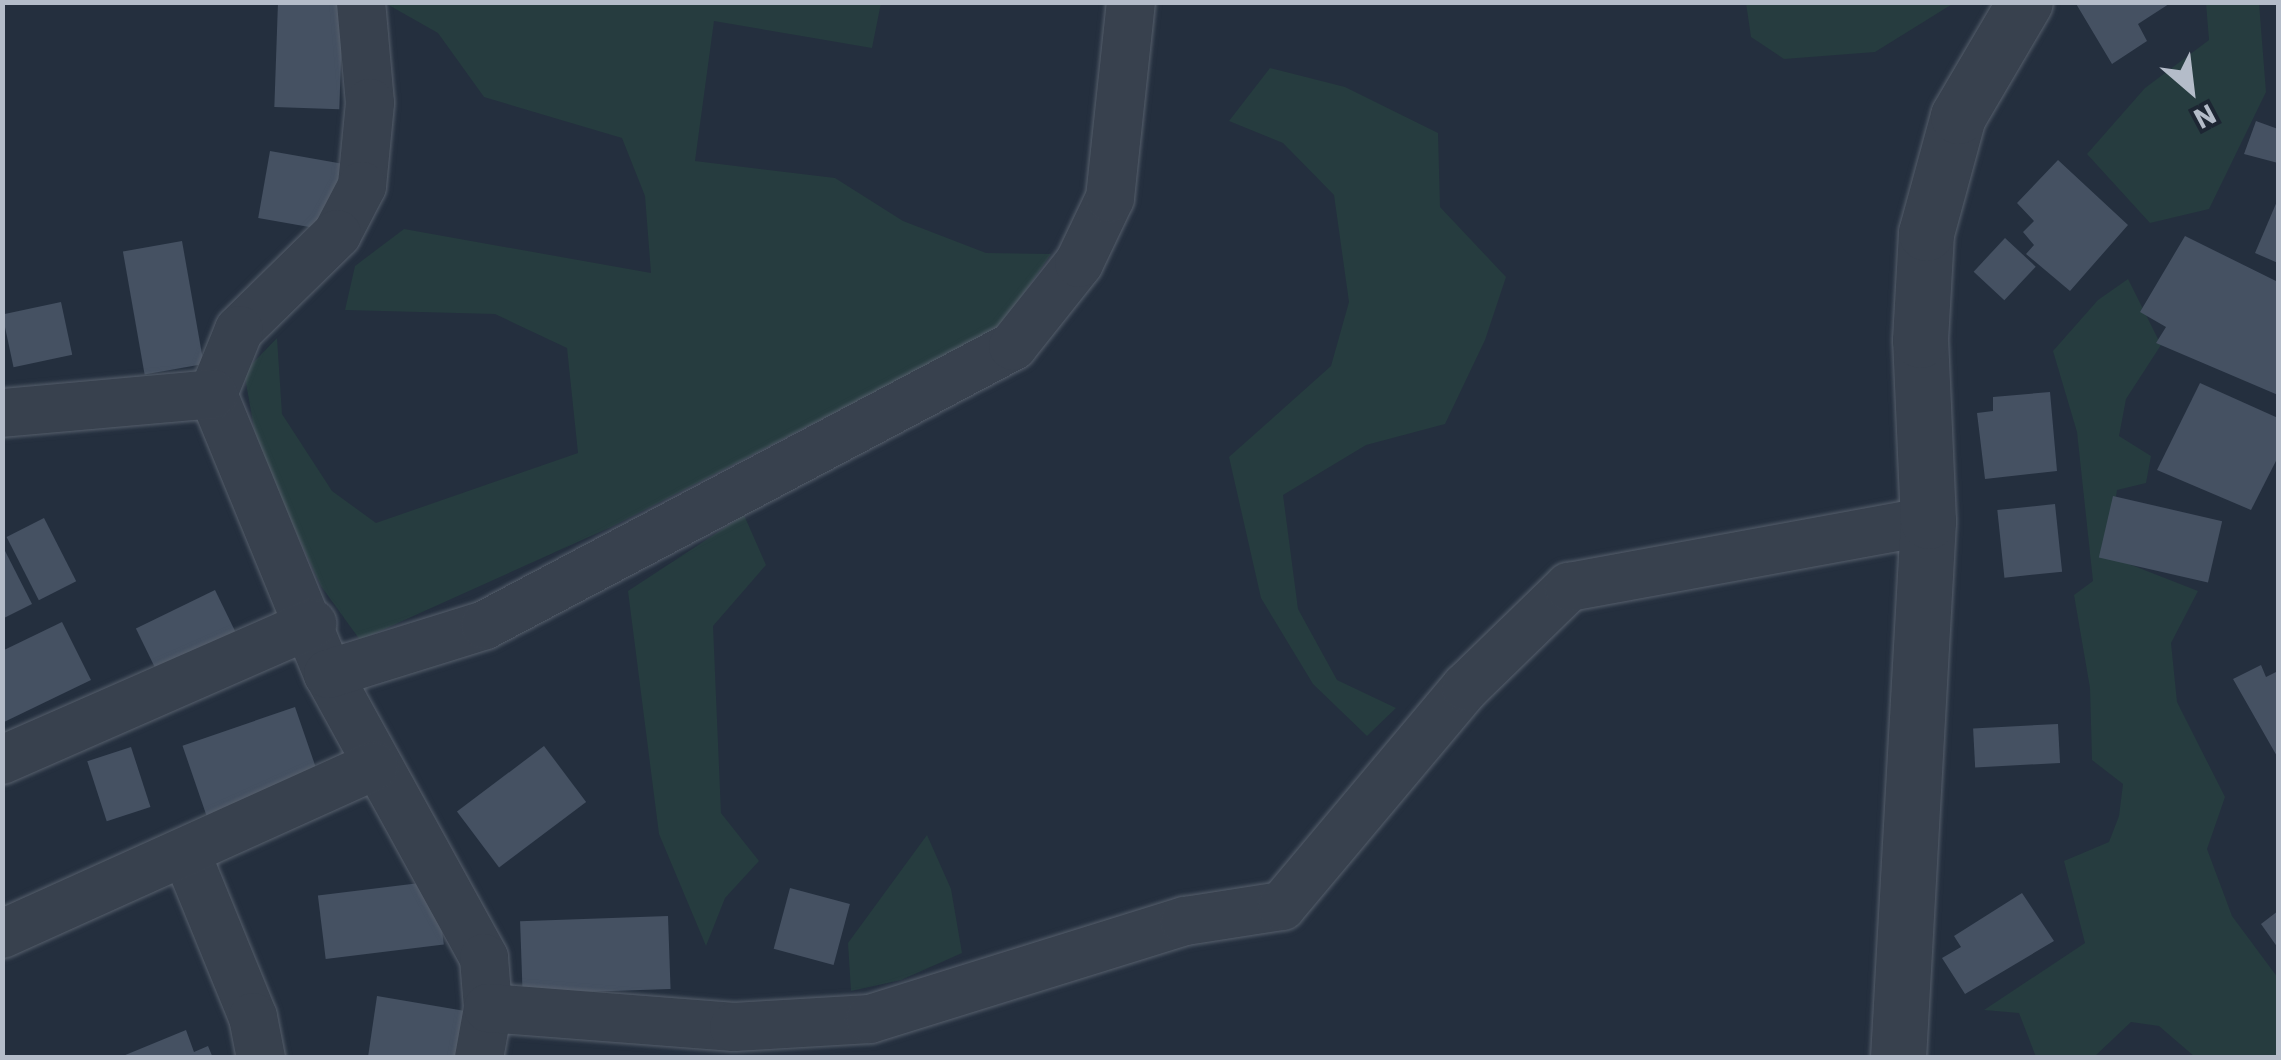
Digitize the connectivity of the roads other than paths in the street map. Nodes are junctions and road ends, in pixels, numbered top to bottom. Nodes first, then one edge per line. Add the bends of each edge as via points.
1 (361, 2) edge
2 (1131, 2) edge
3 (2025, 2) edge
4 (213, 394) junction
5 (2, 413) edge
6 (1928, 521) junction
7 (312, 624) junction
8 (328, 674) junction
9 (2, 760) edge
10 (374, 766) junction
11 (186, 852) junction
12 (2, 934) edge
13 (488, 1008) junction
14 (261, 1058) edge
15 (479, 1058) edge
16 (1898, 1058) edge

1 - 4 street via 370,103 362,186 337,234 239,330
2 - 8 street via 1110,198 1079,263 1013,346 485,626
3 - 6 street via 1958,116 1926,234 1920,340
4 - 5 street
4 - 7 street
6 - 13 street via 1569,588 1466,687 1282,906 1185,922 870,1019 734,1027
6 - 16 street
7 - 8 street
7 - 9 street
8 - 10 street
10 - 11 street
10 - 13 street via 434,860 484,958
11 - 12 street
11 - 14 street via 253,1017
13 - 15 street

